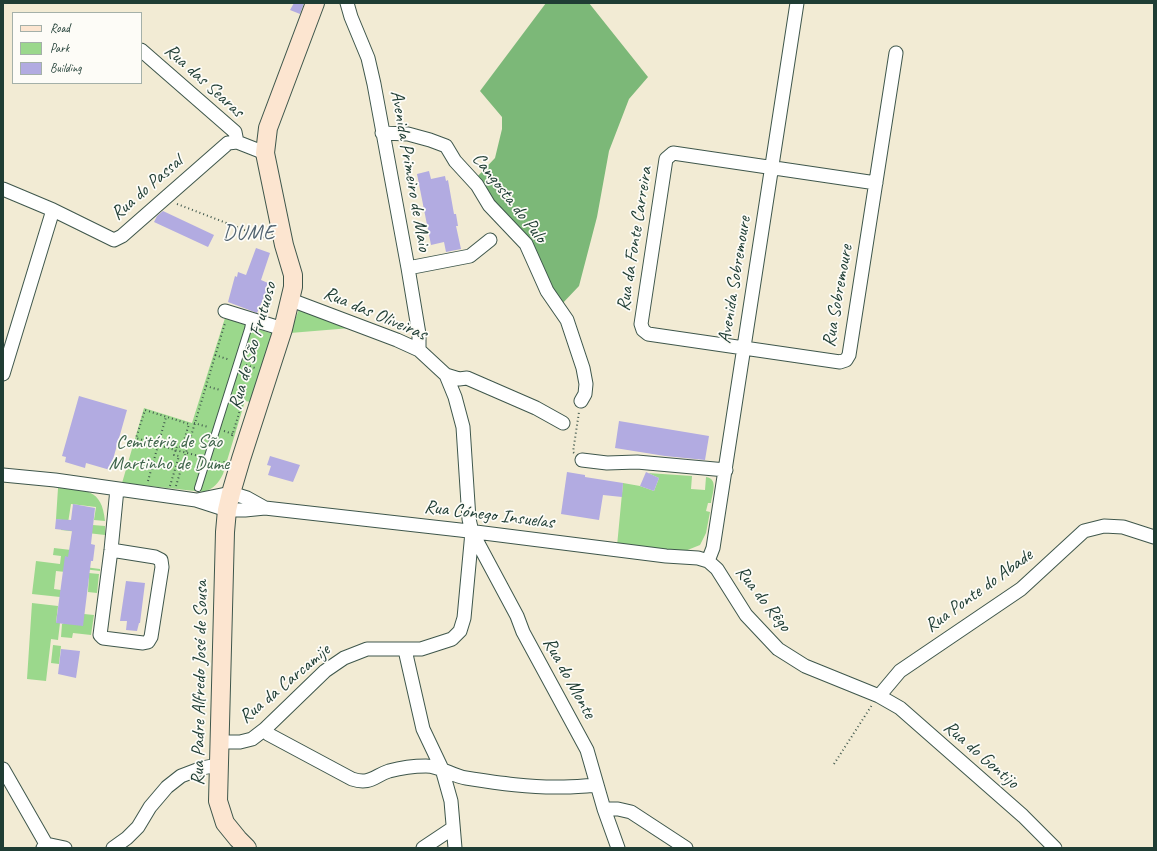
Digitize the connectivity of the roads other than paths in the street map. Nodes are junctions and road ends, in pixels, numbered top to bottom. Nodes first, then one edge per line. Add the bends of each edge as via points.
1 (315, 3) edge
2 (347, 3) edge
3 (797, 3) edge
4 (142, 51) edge
5 (896, 53) dead end
6 (382, 132) junction
7 (237, 142) junction
8 (265, 153) junction
9 (772, 167) junction
10 (876, 183) junction
11 (3, 189) edge
12 (53, 210) junction
13 (490, 240) dead end
14 (408, 268) junction
15 (291, 300) junction
16 (225, 311) dead end
17 (250, 319) junction
18 (283, 329) junction
19 (744, 348) junction
20 (419, 350) junction
21 (3, 374) edge
22 (446, 375) junction
23 (581, 401) road end
24 (563, 423) dead end
25 (582, 460) road end
26 (726, 470) junction
27 (3, 475) edge
28 (117, 489) junction
29 (197, 494) junction
30 (229, 502) junction
31 (472, 532) junction
32 (1154, 537) edge
33 (111, 550) junction
34 (708, 561) junction
35 (405, 650) junction
36 (878, 696) junction
37 (265, 729) junction
38 (219, 742) junction
39 (218, 765) junction
40 (3, 769) edge
41 (442, 769) junction
42 (597, 785) junction
43 (604, 809) junction
44 (453, 828) junction
45 (45, 846) edge
46 (66, 848) edge
47 (113, 848) edge
48 (247, 848) edge
49 (423, 848) edge
50 (455, 848) edge
51 (618, 848) edge
52 (686, 848) edge
53 (1055, 848) edge

1 - 8 street, Rua de São Frutuoso via 268,128
2 - 6 street, Avenida Primeiro de Maio via 368,58
3 - 9 street, Avenida Sobremoure
4 - 7 street, Rua das Searas via 235,132
5 - 10 street, Rua Sobremoure
6 - 14 street, Avenida Primeiro de Maio
6 - 23 street, Cangosta do Pulo via 408,134 446,146 489,205 526,244 547,291 567,320 586,384
7 - 8 street
7 - 12 street, Rua do Passal via 228,143 122,236 114,240
8 - 15 street, Rua de São Frutuoso via 284,245 293,275
9 - 10 street
9 - 19 street, Avenida Sobremoure
9 - 19 street, Rua da Fonte Carreira via 674,153 666,159 641,324 643,330 648,334
10 - 19 street, Rua Sobremoure via 849,355 846,360 840,362
11 - 12 street
12 - 21 street
13 - 14 street via 470,256
14 - 20 street, Avenida Primeiro de Maio via 419,334
15 - 18 street, Rua de São Frutuoso
15 - 20 street, Rua das Oliveiras
16 - 17 street
17 - 18 street
17 - 29 lane
18 - 30 street, Rua de São Frutuoso
19 - 26 street, Avenida Sobremoure
20 - 22 street, Rua das Oliveiras
22 - 24 street via 459,379 468,378
22 - 31 street, Rua das Oliveiras via 463,427
25 - 26 street
26 - 34 street, Avenida Sobremoure via 713,548
27 - 28 street
28 - 29 street
28 - 33 street
29 - 30 street
30 - 31 street, Rua Cónego Insuelas via 247,498 265,508
30 - 38 street, Rua Padre Alfredo José de Sousa via 225,532
31 - 34 street, Rua Cónego Insuelas
31 - 35 street, Rua da Carcamije via 464,618 460,631 452,639 422,649
31 - 42 street, Rua do Monte via 587,750
32 - 36 street, Rua Ponte do Abade via 1123,527 1104,526 1084,531 1021,589 900,671
33 - 33 street via 100,635 103,638 148,642 151,637 161,560
34 - 36 street, Rua do Rêgo via 746,615 778,649 805,666
35 - 37 street, Rua da Carcamije via 367,649 344,658 325,671
35 - 41 street via 423,729
36 - 53 street, Rua do Gontijo via 900,708
37 - 38 street, Rua da Carcamije via 252,739
37 - 41 street via 268,734 361,782 395,770 424,766
38 - 39 street, Rua Padre Alfredo José de Sousa
39 - 47 street via 181,776 167,787 150,807 138,827
39 - 48 street, Rua Padre Alfredo José de Sousa via 218,801 225,823
40 - 45 street
41 - 42 street via 464,778 521,786 564,788
41 - 44 street via 451,801
42 - 43 street, Rua do Monte
43 - 51 street, Rua do Monte
43 - 52 street via 630,812
44 - 49 street
44 - 50 street
45 - 46 street

